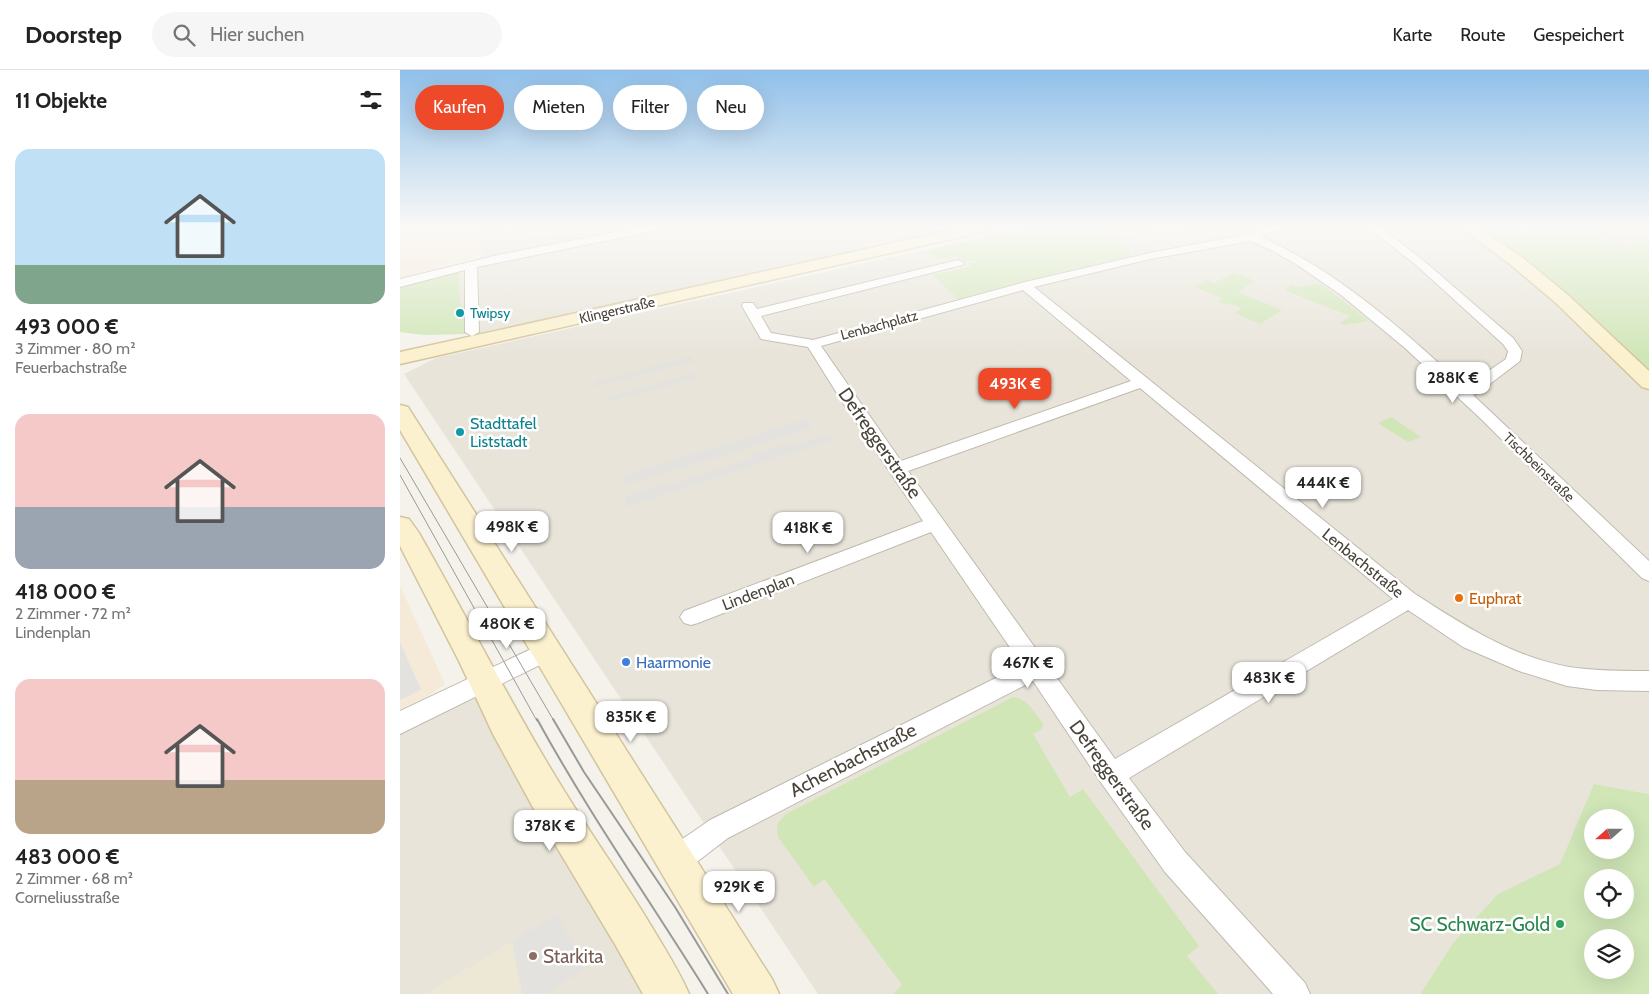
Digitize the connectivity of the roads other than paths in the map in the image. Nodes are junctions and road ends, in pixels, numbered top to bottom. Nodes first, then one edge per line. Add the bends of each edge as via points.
1 (451, 270) edge
2 (471, 270) edge
3 (774, 270) edge
4 (927, 270) edge
5 (1091, 270) edge
6 (1312, 270) edge
7 (1427, 270) edge
8 (1530, 270) edge
9 (400, 283) edge
10 (1025, 286) junction
11 (477, 336) junction
12 (400, 340) edge
13 (813, 344) junction
14 (400, 358) edge
15 (1142, 382) junction
16 (1649, 383) edge
17 (1462, 392) junction
18 (400, 412) edge
19 (898, 468) junction
20 (936, 523) junction
21 (400, 526) edge
22 (1649, 573) edge
23 (1408, 600) junction
24 (691, 617) dead end
25 (546, 651) junction
26 (1036, 669) junction
27 (1649, 681) edge
28 (485, 682) junction
29 (400, 723) edge
30 (1111, 774) junction
31 (675, 861) junction
32 (667, 994) edge
33 (757, 994) edge
34 (1294, 994) edge

1 - 9 street
2 - 11 street
3 - 11 street, Klingerstraße
4 - 13 street, Lenbachplatz via 751,310 766,336
5 - 10 street
6 - 17 street, Tischbeinstraße via 1386,325
7 - 17 street via 1508,340 1515,351 1511,362 1473,390
8 - 16 street via 1566,300
10 - 13 street, Lenbachplatz
10 - 15 street, Lenbachstraße
11 - 12 street, Klingerstraße via 416,342
11 - 14 street, Klingerstraße
13 - 19 street, Defreggerstraße
15 - 19 street
15 - 23 street, Lenbachstraße
17 - 22 street, Tischbeinstraße
18 - 25 street
19 - 20 street, Defreggerstraße
20 - 24 street, Lindenplan
20 - 26 street, Defreggerstraße
21 - 28 street
23 - 27 street, Lenbachstraße via 1471,641 1519,662 1567,676
23 - 30 street
25 - 28 street
25 - 31 street
26 - 30 street, Defreggerstraße
26 - 31 street, Achenbachstraße via 766,804 719,829
28 - 29 street
28 - 32 street via 548,798
30 - 34 street, Defreggerstraße via 1175,862
31 - 33 street

